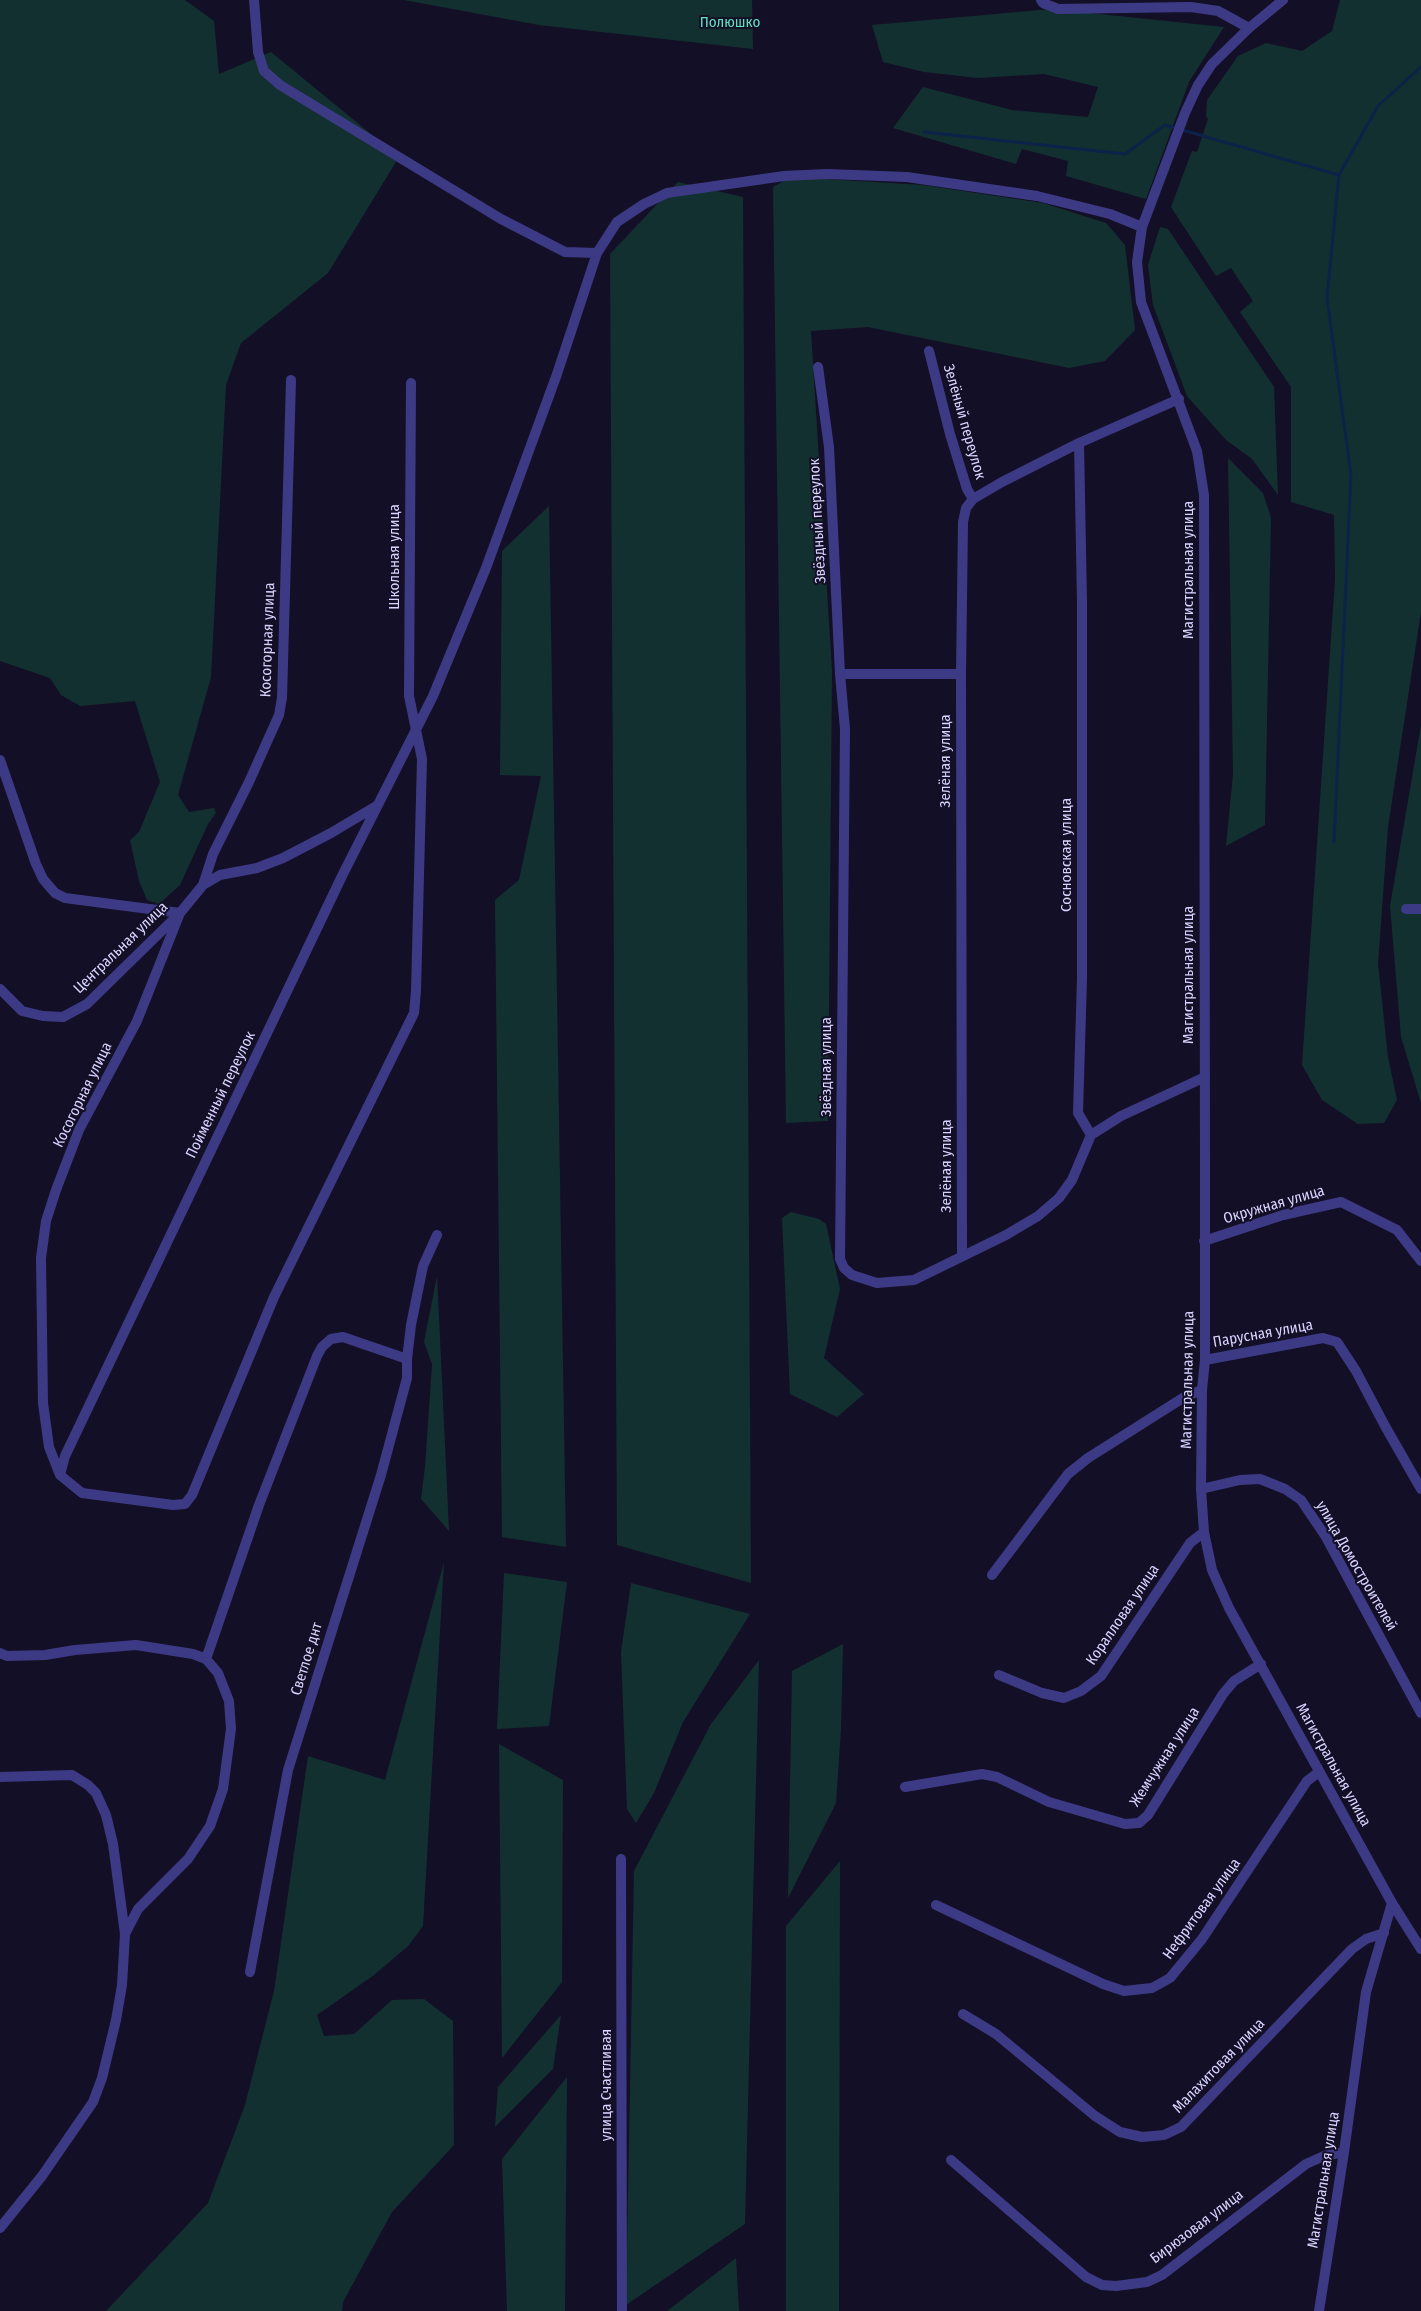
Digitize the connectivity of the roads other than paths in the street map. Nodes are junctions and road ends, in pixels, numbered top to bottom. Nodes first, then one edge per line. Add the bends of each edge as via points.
1 (254, 0) edge
2 (1040, 0) edge
3 (1283, 0) edge
4 (1249, 28) junction
5 (1142, 227) junction
6 (597, 254) junction
7 (929, 350) dead end
8 (818, 367) dead end
9 (291, 380) dead end
10 (411, 383) dead end
11 (1179, 399) junction
12 (1079, 443) junction
13 (973, 500) junction
14 (840, 674) junction
15 (961, 674) junction
16 (415, 730) junction
17 (0, 760) edge
18 (378, 805) junction
19 (203, 885) junction
20 (1406, 909) dead end
21 (1421, 909) edge
22 (180, 913) junction
23 (0, 989) edge
24 (1205, 1077) junction
25 (1092, 1135) junction
26 (437, 1235) dead end
27 (1204, 1241) junction
28 (962, 1255) junction
29 (1421, 1261) edge
30 (407, 1359) junction
31 (1204, 1360) junction
32 (1202, 1390) junction
33 (60, 1475) junction
34 (1201, 1489) junction
35 (1421, 1489) edge
36 (1204, 1532) junction
37 (992, 1575) dead end
38 (0, 1653) edge
39 (206, 1659) junction
40 (1261, 1664) junction
41 (1000, 1675) dead end
42 (1421, 1713) edge
43 (1319, 1772) junction
44 (0, 1777) edge
45 (905, 1787) dead end
46 (621, 1858) dead end
47 (1392, 1903) junction
48 (936, 1905) dead end
49 (1384, 1933) junction
50 (125, 1934) junction
51 (1421, 1949) edge
52 (250, 1972) dead end
53 (963, 2014) dead end
54 (1344, 2152) junction
55 (951, 2160) dead end
56 (0, 2228) edge
57 (1319, 2308) edge
58 (622, 2311) edge
59 (1309, 2311) edge

1 - 6 street via 258,52 264,71 280,85 501,219 565,252
2 - 4 street via 1058,8 1191,7 1218,11
3 - 4 street, Магистральная улица
4 - 5 street, Магистральная улица via 1212,64 1198,85
5 - 6 street, Пойменный переулок via 1110,214 1037,196 907,177 784,176 667,193 617,222
5 - 11 street, Магистральная улица via 1137,262 1141,302
6 - 16 street, Пойменный переулок via 486,568 433,696
7 - 13 street, Зелёный переулок via 950,434
8 - 14 street, Звёздный переулок via 830,456
9 - 19 street, Косогорная улица via 282,698 278,715 213,854
10 - 16 street, Школьная улица via 409,696
11 - 12 street
11 - 24 street, Магистральная улица via 1197,451 1204,495
12 - 13 street
12 - 25 street, Сосновская улица via 1082,979 1077,1106
13 - 15 street, Зелёная улица via 966,508 963,522
14 - 15 street
14 - 28 street, Звёздная улица via 846,729 840,1259 852,1275 877,1283 914,1280
15 - 28 street, Зелёная улица
16 - 18 street, Пойменный переулок
16 - 33 street, Школьная улица via 422,759 414,1013 274,1297 192,1495 185,1504 174,1505 82,1493
17 - 22 street via 36,864 55,893 65,898
18 - 19 street via 283,858 257,868 220,875
18 - 33 street, Пойменный переулок via 65,1456
19 - 22 street, Центральная улица
20 - 21 street
22 - 23 street, Центральная улица via 87,1004 63,1017 22,1011
22 - 33 street, Косогорная улица via 137,1021 79,1130 46,1222 41,1258 43,1403 49,1447
24 - 25 street via 1121,1116
24 - 27 street, Магистральная улица
25 - 28 street, Звёздная улица via 1072,1180 1058,1198 1038,1216 1006,1236
26 - 30 street, Светлое днт via 421,1274
27 - 29 street, Окружная улица via 1341,1202 1397,1230
27 - 31 street, Магистральная улица
30 - 39 street via 343,1337 331,1339 322,1347 259,1505
30 - 52 street, Светлое днт via 407,1378 381,1475 288,1770
31 - 32 street, Магистральная улица
31 - 35 street, Парусная улица via 1323,1338 1337,1342
32 - 34 street, Магистральная улица
32 - 37 street via 1178,1401 1068,1474
34 - 36 street, Магистральная улица
34 - 42 street, улица Домостроителей via 1260,1479 1301,1500 1326,1537
36 - 40 street, Магистральная улица via 1212,1570
36 - 41 street, Коралловая улица via 1190,1543 1101,1676 1082,1690 1064,1698 1042,1693
38 - 39 street via 8,1656 45,1655 136,1645 181,1651
39 - 50 street via 218,1673 229,1701 231,1729 223,1789 210,1826 188,1859 138,1909
40 - 43 street, Магистральная улица
40 - 45 street, Жемчужная улица via 1234,1681 1223,1694 1148,1816 1139,1823 1124,1824 1049,1802 997,1777 982,1774
43 - 47 street, Магистральная улица
43 - 48 street, Нефритовая улица via 1307,1781 1202,1939 1170,1978 1152,1988 1124,1992 1103,1984
44 - 50 street via 72,1775 96,1793 106,1815 113,1844
46 - 58 street, улица Счастливая
47 - 49 street, Магистральная улица
47 - 51 street
49 - 53 street, Малахитовая улица via 1366,1939 1352,1949 1181,2127 1164,2135 1142,2137 1120,2132 1095,2116 996,2034
49 - 54 street, Магистральная улица via 1366,1992
50 - 56 street via 116,2020 94,2102 42,2176
54 - 55 street, Бирюзовая улица via 1306,2164 1162,2275 1147,2282 1116,2286 1102,2285 1086,2277
54 - 57 street, Магистральная улица
57 - 59 street

